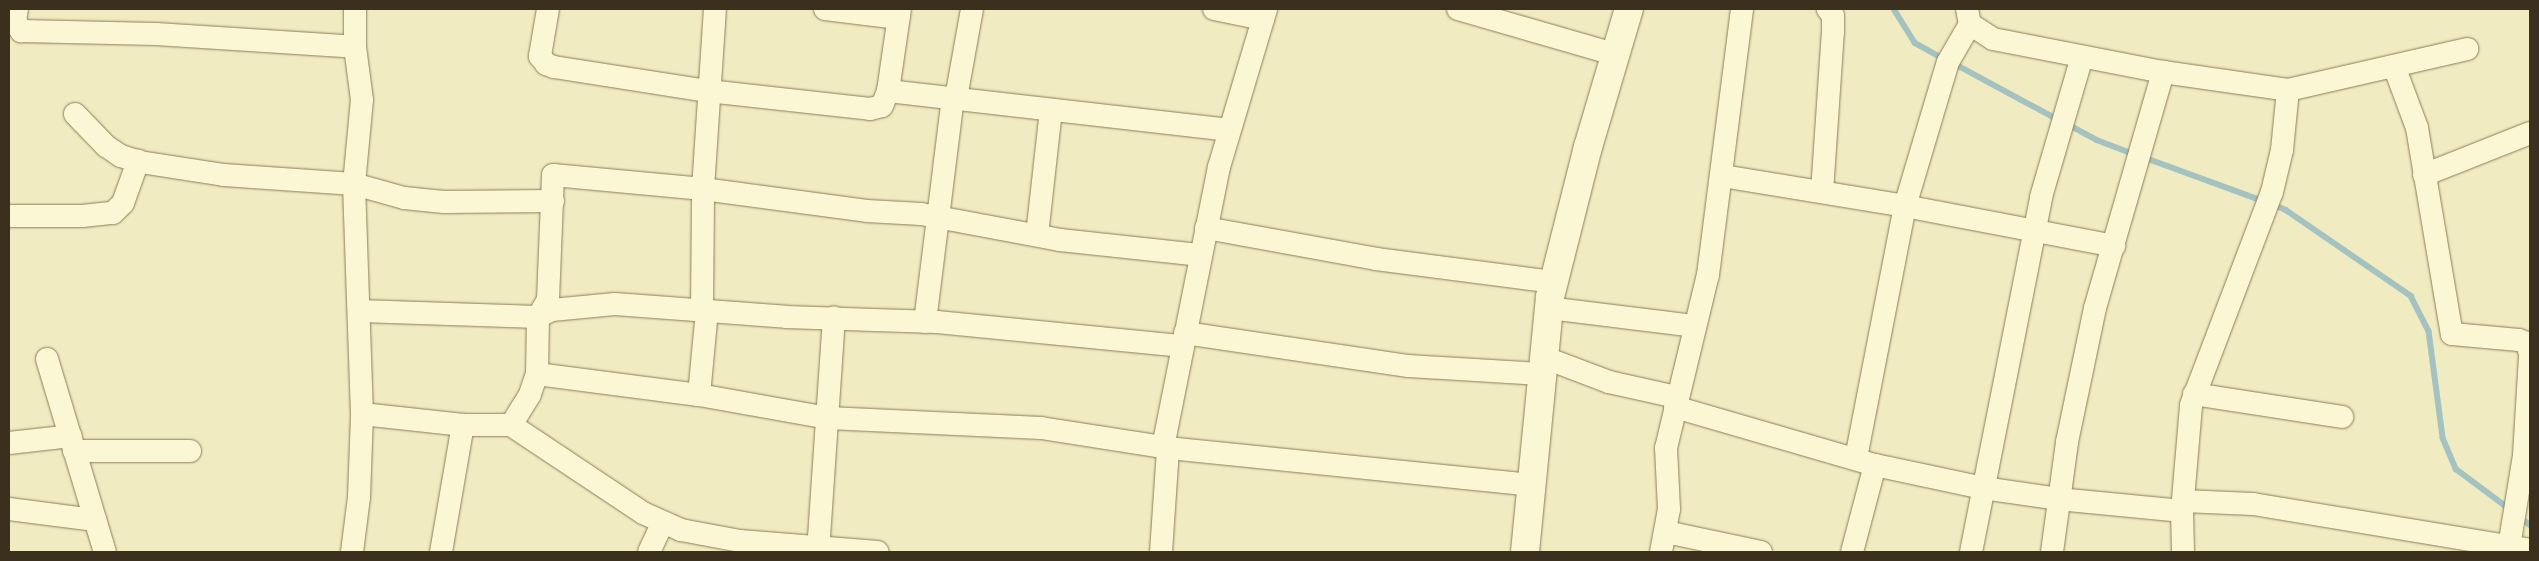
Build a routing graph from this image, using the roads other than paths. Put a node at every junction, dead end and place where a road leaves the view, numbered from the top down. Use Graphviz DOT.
graph roads {
  1 [pos="17,9"];
  2 [pos="355,9"];
  3 [pos="548,9"];
  4 [pos="715,9"];
  5 [pos="825,9"];
  6 [pos="972,9"];
  7 [pos="1214,9"];
  8 [pos="1458,9"];
  9 [pos="1630,9"];
  10 [pos="1742,9"];
  11 [pos="1828,9"];
  12 [pos="899,13"];
  13 [pos="1264,14"];
  14 [pos="1968,16"];
  15 [pos="355,47"];
  16 [pos="2466,49"];
  17 [pos="1617,55"];
  18 [pos="2082,57"];
  19 [pos="2394,66"];
  20 [pos="2163,72"];
  21 [pos="2288,90"];
  22 [pos="708,91"];
  23 [pos="888,91"];
  24 [pos="954,98"];
  25 [pos="1051,111"];
  26 [pos="75,114"];
  27 [pos="1228,130"];
  28 [pos="2530,133"];
  29 [pos="138,161"];
  30 [pos="2424,175"];
  31 [pos="1722,176"];
  32 [pos="354,184"];
  33 [pos="703,189"];
  34 [pos="1822,192"];
  35 [pos="553,201"];
  36 [pos="1905,206"];
  37 [pos="9,216"];
  38 [pos="938,216"];
  39 [pos="1206,228"];
  40 [pos="2035,230"];
  41 [pos="1037,236"];
  42 [pos="2114,246"];
  43 [pos="1201,254"];
  44 [pos="1553,282"];
  45 [pos="1548,308"];
  46 [pos="705,310"];
  47 [pos="360,311"];
  48 [pos="538,317"];
  49 [pos="834,318"];
  50 [pos="925,322"];
  51 [pos="1695,326"];
  52 [pos="1184,340"];
  53 [pos="2530,356"];
  54 [pos="47,359"];
  55 [pos="1542,366"];
  56 [pos="537,374"];
  57 [pos="2194,394"];
  58 [pos="699,395"];
  59 [pos="1676,402"];
  60 [pos="362,414"];
  61 [pos="2342,417"];
  62 [pos="828,418"];
  63 [pos="463,424"];
  64 [pos="511,425"];
  65 [pos="9,443"];
  66 [pos="73,443"];
  67 [pos="1166,448"];
  68 [pos="190,451"];
  69 [pos="1865,461"];
  70 [pos="1530,485"];
  71 [pos="1984,488"];
  72 [pos="2058,499"];
  73 [pos="2182,506"];
  74 [pos="9,509"];
  75 [pos="95,520"];
  76 [pos="662,524"];
  77 [pos="1663,542"];
  78 [pos="739,546"];
  79 [pos="2520,548"];
  80 [pos="818,550"];
  81 [pos="105,552"];
  82 [pos="352,552"];
  83 [pos="442,552"];
  84 [pos="649,552"];
  85 [pos="878,552"];
  86 [pos="1161,552"];
  87 [pos="1525,552"];
  88 [pos="1762,552"];
  89 [pos="1852,552"];
  90 [pos="1971,552"];
  91 [pos="2052,552"];
  92 [pos="2182,552"];
  1 -- 15 [label="street"];
  2 -- 15 [label="street"];
  3 -- 22 [label="street"];
  4 -- 22 [label="street"];
  5 -- 12 [label="street"];
  6 -- 24 [label="street"];
  7 -- 13 [label="street"];
  8 -- 17 [label="street"];
  9 -- 17 [label="street"];
  10 -- 31 [label="street"];
  11 -- 34 [label="street"];
  12 -- 23 [label="street"];
  13 -- 27 [label="street"];
  14 -- 18 [label="street"];
  14 -- 36 [label="street"];
  15 -- 32 [label="street"];
  16 -- 19 [label="street"];
  17 -- 44 [label="street"];
  18 -- 20 [label="street"];
  18 -- 40 [label="street"];
  19 -- 21 [label="street"];
  19 -- 30 [label="street"];
  20 -- 21 [label="street"];
  20 -- 42 [label="street"];
  21 -- 57 [label="street"];
  22 -- 23 [label="street"];
  22 -- 33 [label="street"];
  23 -- 24 [label="street"];
  24 -- 25 [label="street"];
  24 -- 38 [label="street"];
  25 -- 27 [label="street"];
  25 -- 41 [label="street"];
  26 -- 29 [label="street"];
  27 -- 39 [label="street"];
  28 -- 30 [label="street"];
  29 -- 32 [label="street"];
  29 -- 37 [label="street"];
  30 -- 53 [label="street"];
  31 -- 34 [label="street"];
  31 -- 51 [label="street"];
  32 -- 35 [label="street"];
  32 -- 47 [label="street"];
  33 -- 35 [label="street"];
  33 -- 38 [label="street"];
  33 -- 46 [label="street"];
  34 -- 36 [label="street"];
  35 -- 48 [label="street"];
  36 -- 40 [label="street"];
  36 -- 69 [label="street"];
  38 -- 41 [label="street"];
  38 -- 50 [label="street"];
  39 -- 43 [label="street"];
  39 -- 44 [label="street"];
  40 -- 42 [label="street"];
  40 -- 71 [label="street"];
  41 -- 43 [label="street"];
  42 -- 72 [label="street"];
  43 -- 52 [label="street"];
  44 -- 45 [label="street"];
  45 -- 51 [label="street"];
  45 -- 55 [label="street"];
  46 -- 48 [label="street"];
  46 -- 49 [label="street"];
  46 -- 58 [label="street"];
  47 -- 48 [label="street"];
  47 -- 60 [label="street"];
  48 -- 56 [label="street"];
  49 -- 50 [label="street"];
  49 -- 62 [label="street"];
  50 -- 52 [label="street"];
  51 -- 59 [label="street"];
  52 -- 55 [label="street"];
  52 -- 67 [label="street"];
  53 -- 79 [label="street"];
  54 -- 66 [label="street"];
  55 -- 59 [label="street"];
  55 -- 70 [label="street"];
  56 -- 58 [label="street"];
  56 -- 64 [label="street"];
  57 -- 61 [label="street"];
  57 -- 73 [label="street"];
  58 -- 62 [label="street"];
  59 -- 69 [label="street"];
  59 -- 77 [label="street"];
  60 -- 63 [label="street"];
  60 -- 82 [label="street"];
  62 -- 67 [label="street"];
  62 -- 80 [label="street"];
  63 -- 64 [label="street"];
  63 -- 83 [label="street"];
  64 -- 76 [label="street"];
  65 -- 66 [label="street"];
  66 -- 68 [label="street"];
  66 -- 75 [label="street"];
  67 -- 70 [label="street"];
  67 -- 86 [label="street"];
  69 -- 71 [label="street"];
  69 -- 89 [label="street"];
  70 -- 87 [label="street"];
  71 -- 72 [label="street"];
  71 -- 90 [label="street"];
  72 -- 73 [label="street"];
  72 -- 91 [label="street"];
  73 -- 79 [label="street"];
  73 -- 92 [label="street"];
  74 -- 75 [label="street"];
  75 -- 81 [label="street"];
  76 -- 78 [label="street"];
  76 -- 84 [label="street"];
  77 -- 88 [label="street"];
  78 -- 80 [label="street"];
  80 -- 85 [label="street"];
}
